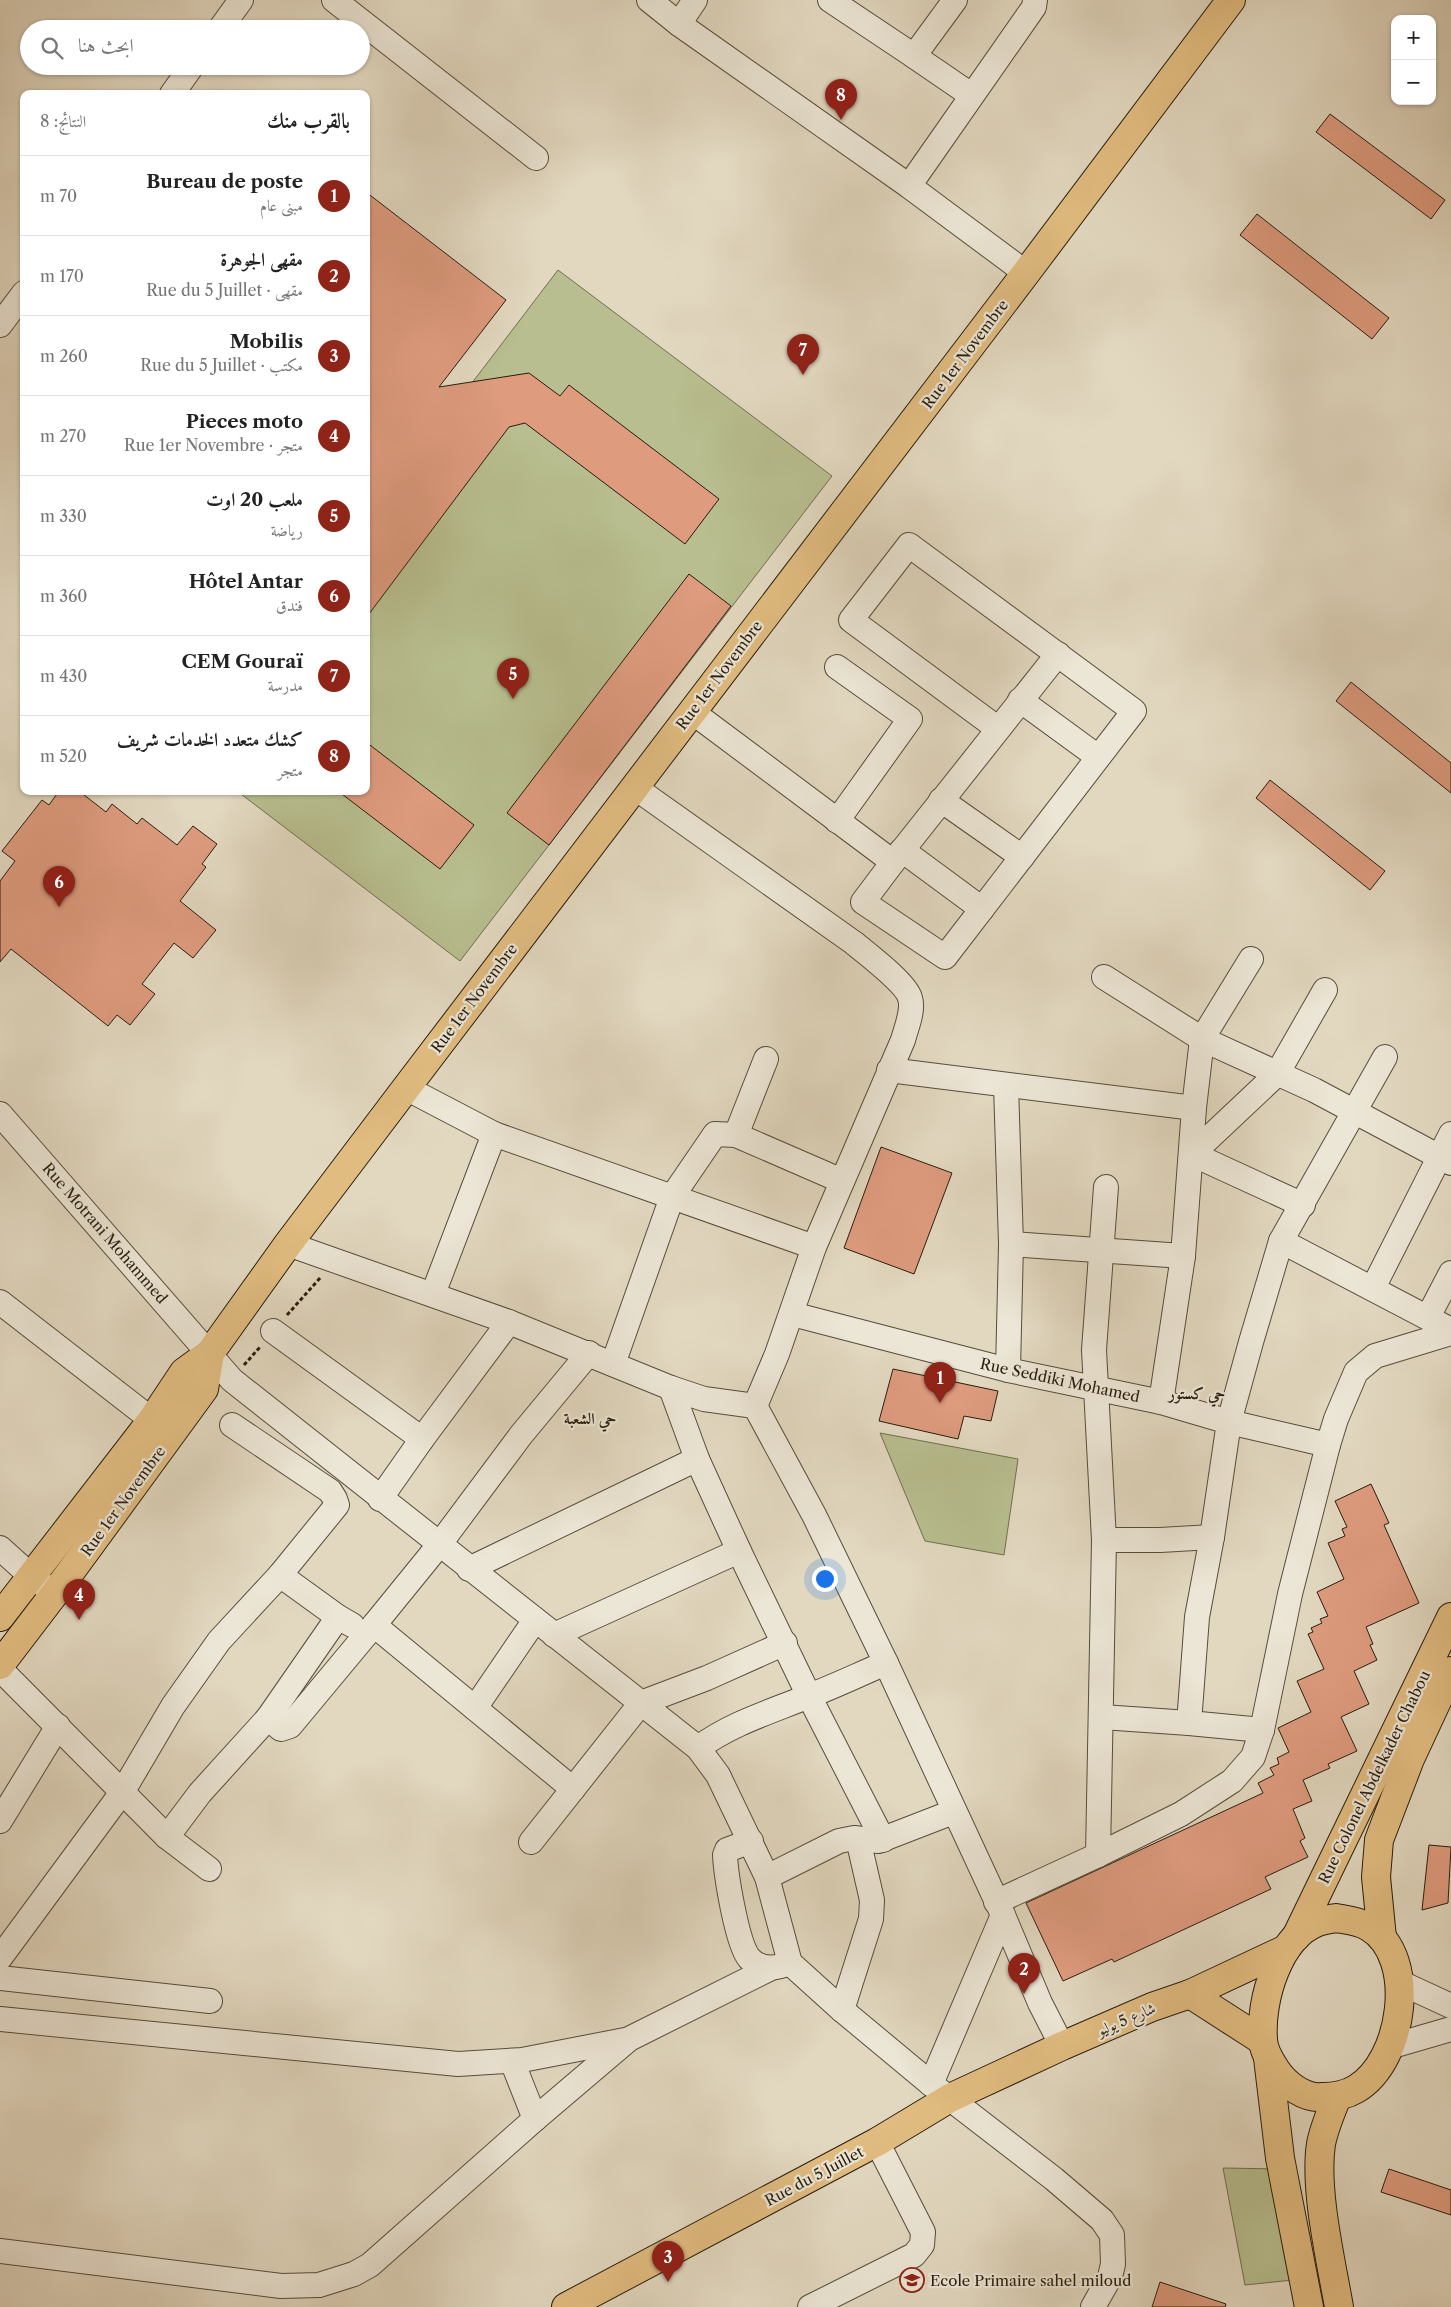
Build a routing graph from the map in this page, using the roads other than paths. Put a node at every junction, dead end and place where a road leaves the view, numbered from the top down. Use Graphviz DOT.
graph roads {
  1 [pos="241,0"];
  2 [pos="334,0"];
  3 [pos="649,0"];
  4 [pos="695,0"];
  5 [pos="830,0"];
  6 [pos="955,0"];
  7 [pos="1035,0"];
  8 [pos="1230,0"];
  9 [pos="227,20"];
  10 [pos="360,20"];
  11 [pos="679,24"];
  12 [pos="370,28"];
  13 [pos="914,56"];
  14 [pos="186,75"];
  15 [pos="175,90"];
  16 [pos="971,95"];
  17 [pos="536,158"];
  18 [pos="909,186"];
  19 [pos="1026,273"];
  20 [pos="20,298"];
  21 [pos="0,325"];
  22 [pos="1058,654"];
  23 [pos="837,666"];
  24 [pos="1020,700"];
  25 [pos="691,711"];
  26 [pos="998,728"];
  27 [pos="1098,757"];
  28 [pos="634,787"];
  29 [pos="941,800"];
  30 [pos="837,820"];
  31 [pos="898,856"];
  32 [pos="1022,857"];
  33 [pos="982,908"];
  34 [pos="1251,959"];
  35 [pos="1104,977"];
  36 [pos="1325,990"];
  37 [pos="1202,1040"];
  38 [pos="1384,1056"];
  39 [pos="766,1060"];
  40 [pos="889,1070"];
  41 [pos="1277,1074"];
  42 [pos="1006,1085"];
  43 [pos="406,1088"];
  44 [pos="1194,1108"];
  45 [pos="1354,1111"];
  46 [pos="4,1129"];
  47 [pos="494,1134"];
  48 [pos="1451,1134"];
  49 [pos="736,1135"];
  50 [pos="1192,1154"];
  51 [pos="1445,1160"];
  52 [pos="842,1181"];
  53 [pos="1106,1188"];
  54 [pos="672,1196"];
  55 [pos="1303,1205"];
  56 [pos="1281,1241"];
  57 [pos="288,1244"];
  58 [pos="1011,1244"];
  59 [pos="814,1247"];
  60 [pos="1101,1250"];
  61 [pos="1184,1256"];
  62 [pos="1451,1273"];
  63 [pos="1373,1288"];
  64 [pos="433,1294"];
  65 [pos="0,1302"];
  66 [pos="792,1314"];
  67 [pos="1428,1317"];
  68 [pos="509,1322"];
  69 [pos="273,1331"];
  70 [pos="1451,1332"];
  71 [pos="210,1353"];
  72 [pos="589,1353"];
  73 [pos="613,1364"];
  74 [pos="1008,1370"];
  75 [pos="671,1388"];
  76 [pos="1095,1389"];
  77 [pos="1161,1402"];
  78 [pos="755,1406"];
  79 [pos="152,1420"];
  80 [pos="1229,1422"];
  81 [pos="232,1425"];
  82 [pos="422,1439"];
  83 [pos="1328,1445"];
  84 [pos="697,1458"];
  85 [pos="380,1499"];
  86 [pos="1212,1537"];
  87 [pos="1104,1540"];
  88 [pos="439,1545"];
  89 [pos="0,1548"];
  90 [pos="739,1551"];
  91 [pos="469,1569"];
  92 [pos="280,1575"];
  93 [pos="32,1577"];
  94 [pos="55,1593"];
  95 [pos="0,1617"];
  96 [pos="338,1617"];
  97 [pos="1451,1617"];
  98 [pos="535,1620"];
  99 [pos="371,1629"];
  100 [pos="554,1635"];
  101 [pos="785,1643"];
  102 [pos="886,1663"];
  103 [pos="0,1665"];
  104 [pos="0,1669"];
  105 [pos="1451,1671"];
  106 [pos="809,1696"];
  107 [pos="641,1703"];
  108 [pos="475,1708"];
  109 [pos="1102,1717"];
  110 [pos="268,1718"];
  111 [pos="1189,1723"];
  112 [pos="58,1726"];
  113 [pos="1262,1730"];
  114 [pos="698,1748"];
  115 [pos="573,1789"];
  116 [pos="123,1791"];
  117 [pos="954,1812"];
  118 [pos="0,1821"];
  119 [pos="166,1837"];
  120 [pos="858,1839"];
  121 [pos="883,1840"];
  122 [pos="751,1841"];
  123 [pos="531,1842"];
  124 [pos="1098,1855"];
  125 [pos="209,1869"];
  126 [pos="767,1877"];
  127 [pos="999,1908"];
  128 [pos="1382,1938"];
  129 [pos="1291,1943"];
  130 [pos="0,1958"];
  131 [pos="781,1966"];
  132 [pos="0,1978"];
  133 [pos="1399,1982"];
  134 [pos="1190,1994"];
  135 [pos="210,2001"];
  136 [pos="1451,2006"];
  137 [pos="842,2010"];
  138 [pos="0,2019"];
  139 [pos="1451,2029"];
  140 [pos="630,2039"];
  141 [pos="1062,2046"];
  142 [pos="1389,2048"];
  143 [pos="1265,2049"];
  144 [pos="512,2061"];
  145 [pos="940,2091"];
  146 [pos="1337,2096"];
  147 [pos="535,2119"];
  148 [pos="876,2142"];
  149 [pos="0,2252"];
  150 [pos="566,2307"];
  151 [pos="810,2307"];
  152 [pos="1093,2307"];
  153 [pos="1309,2307"];
  154 [pos="1339,2307"];
  1 -- 9 [label="street"];
  2 -- 10 [label="street"];
  3 -- 11 [label="street"];
  4 -- 11 [label="street"];
  5 -- 13 [label="street"];
  6 -- 13 [label="street"];
  7 -- 16 [label="street"];
  8 -- 19 [label="main road, Rue 1er Novembre"];
  11 -- 18 [label="street"];
  12 -- 17 [label="street"];
  13 -- 16 [label="street"];
  14 -- 15 [label="street"];
  16 -- 18 [label="street"];
  18 -- 19 [label="street"];
  19 -- 25 [label="main road, Rue 1er Novembre"];
  20 -- 21 [label="street"];
  22 -- 24 [label="street"];
  22 -- 26 [label="street"];
  22 -- 27 [label="street"];
  23 -- 30 [label="street"];
  24 -- 26 [label="street"];
  24 -- 27 [label="street"];
  25 -- 28 [label="main road, Rue 1er Novembre"];
  25 -- 30 [label="street"];
  26 -- 29 [label="street"];
  27 -- 32 [label="street"];
  28 -- 40 [label="street"];
  28 -- 43 [label="main road, Rue 1er Novembre"];
  29 -- 31 [label="street"];
  29 -- 32 [label="street"];
  30 -- 31 [label="street"];
  31 -- 33 [label="street"];
  31 -- 33 [label="street"];
  32 -- 33 [label="street"];
  34 -- 37 [label="street"];
  35 -- 37 [label="street"];
  36 -- 41 [label="street"];
  37 -- 41 [label="street"];
  37 -- 44 [label="street"];
  38 -- 45 [label="street"];
  39 -- 49 [label="street"];
  40 -- 42 [label="street"];
  40 -- 52 [label="street"];
  41 -- 45 [label="street"];
  41 -- 50 [label="street"];
  42 -- 44 [label="street"];
  42 -- 58 [label="street"];
  43 -- 47 [label="street"];
  43 -- 57 [label="main road, Rue 1er Novembre"];
  44 -- 50 [label="street"];
  45 -- 51 [label="street"];
  45 -- 55 [label="street"];
  46 -- 71 [label="street, Rue Motrani Mohammed"];
  47 -- 54 [label="street"];
  47 -- 64 [label="street"];
  48 -- 51 [label="street"];
  49 -- 52 [label="street"];
  49 -- 54 [label="street"];
  50 -- 55 [label="street"];
  50 -- 61 [label="street"];
  51 -- 63 [label="street"];
  52 -- 59 [label="street"];
  53 -- 60 [label="street"];
  54 -- 59 [label="street"];
  54 -- 73 [label="street"];
  55 -- 56 [label="street"];
  56 -- 63 [label="street"];
  56 -- 80 [label="street"];
  57 -- 64 [label="street"];
  57 -- 71 [label="main road, Rue 1er Novembre"];
  58 -- 60 [label="street"];
  58 -- 74 [label="street"];
  59 -- 66 [label="street"];
  60 -- 61 [label="street"];
  60 -- 76 [label="street"];
  61 -- 77 [label="street"];
  62 -- 67 [label="street"];
  63 -- 67 [label="street"];
  64 -- 68 [label="street"];
  65 -- 79 [label="street"];
  66 -- 74 [label="street, Rue Seddiki Mohamed"];
  66 -- 78 [label="street"];
  67 -- 70 [label="street"];
  68 -- 72 [label="street"];
  68 -- 82 [label="street"];
  69 -- 82 [label="street"];
  70 -- 83 [label="street"];
  71 -- 79 [label="main road, Rue 1er Novembre"];
  71 -- 85 [label="street, Rue Motrani Mohammed"];
  71 -- 94 [label="main road, Rue 1er Novembre"];
  72 -- 73 [label="street"];
  72 -- 88 [label="street"];
  73 -- 75 [label="street"];
  74 -- 76 [label="street, Rue Seddiki Mohamed"];
  75 -- 78 [label="street"];
  75 -- 84 [label="street"];
  76 -- 77 [label="street, Rue Seddiki Mohamed"];
  76 -- 87 [label="street"];
  77 -- 80 [label="street, Rue Seddiki Mohamed"];
  78 -- 102 [label="street"];
  79 -- 93 [label="main road, Rue 1er Novembre"];
  80 -- 83 [label="street, Rue Seddiki Mohamed"];
  80 -- 86 [label="street"];
  81 -- 92 [label="street"];
  82 -- 85 [label="street"];
  83 -- 113 [label="street"];
  84 -- 90 [label="street"];
  84 -- 91 [label="street"];
  85 -- 88 [label="street, Rue Motrani Mohammed"];
  86 -- 87 [label="street"];
  86 -- 111 [label="street"];
  87 -- 109 [label="street"];
  88 -- 91 [label="street, Rue Motrani Mohammed"];
  88 -- 99 [label="street"];
  89 -- 93 [label="street"];
  90 -- 100 [label="street"];
  90 -- 101 [label="street"];
  91 -- 98 [label="street, Rue Motrani Mohammed"];
  92 -- 96 [label="street"];
  92 -- 116 [label="street"];
  93 -- 94 [label="street"];
  93 -- 95 [label="main road, Rue 1er Novembre"];
  94 -- 103 [label="main road, Rue 1er Novembre"];
  96 -- 99 [label="street"];
  96 -- 110 [label="street"];
  97 -- 129 [label="main road, Rue Colonel Abdelkader Chabou"];
  98 -- 100 [label="street, Rue Motrani Mohammed"];
  98 -- 108 [label="street"];
  99 -- 108 [label="street"];
  99 -- 110 [label="street"];
  100 -- 107 [label="street, Rue Motrani Mohammed"];
  101 -- 106 [label="street"];
  101 -- 107 [label="street"];
  102 -- 106 [label="street"];
  102 -- 117 [label="street"];
  104 -- 112 [label="street"];
  105 -- 128 [label="main road, Rue Colonel Abdelkader Chabou"];
  106 -- 114 [label="street"];
  106 -- 121 [label="street"];
  107 -- 114 [label="street, Rue Motrani Mohammed"];
  107 -- 115 [label="street"];
  108 -- 115 [label="street"];
  109 -- 111 [label="street"];
  109 -- 124 [label="street"];
  110 -- 119 [label="street"];
  111 -- 113 [label="street"];
  112 -- 116 [label="street"];
  112 -- 118 [label="street"];
  113 -- 124 [label="street"];
  114 -- 122 [label="street, Rue Motrani Mohammed"];
  115 -- 123 [label="street"];
  116 -- 119 [label="street"];
  116 -- 130 [label="street"];
  117 -- 121 [label="street"];
  117 -- 127 [label="street"];
  119 -- 125 [label="street"];
  120 -- 121 [label="street"];
  120 -- 126 [label="street"];
  120 -- 137 [label="street"];
  122 -- 126 [label="street, Rue Motrani Mohammed"];
  122 -- 131 [label="street"];
  124 -- 127 [label="street"];
  126 -- 131 [label="street, Rue Motrani Mohammed"];
  127 -- 141 [label="street"];
  127 -- 145 [label="street"];
  128 -- 129 [label="main road"];
  128 -- 133 [label="main road"];
  129 -- 134 [label="main road, شارع 5 يوليو"];
  129 -- 143 [label="main road"];
  131 -- 137 [label="street"];
  131 -- 140 [label="street"];
  132 -- 135 [label="street"];
  133 -- 136 [label="street"];
  133 -- 142 [label="main road"];
  134 -- 141 [label="main road, شارع 5 يوليو"];
  134 -- 143 [label="main road"];
  137 -- 145 [label="street"];
  138 -- 144 [label="street"];
  139 -- 142 [label="street"];
  140 -- 144 [label="street"];
  140 -- 147 [label="street"];
  141 -- 145 [label="main road, Rue du 5 Juillet"];
  142 -- 146 [label="main road"];
  143 -- 146 [label="main road"];
  143 -- 153 [label="main road"];
  144 -- 147 [label="street"];
  145 -- 148 [label="main road, Rue du 5 Juillet"];
  145 -- 152 [label="street"];
  146 -- 154 [label="main road"];
  147 -- 149 [label="street"];
  148 -- 150 [label="main road, Rue du 5 Juillet"];
  148 -- 151 [label="street"];
}
